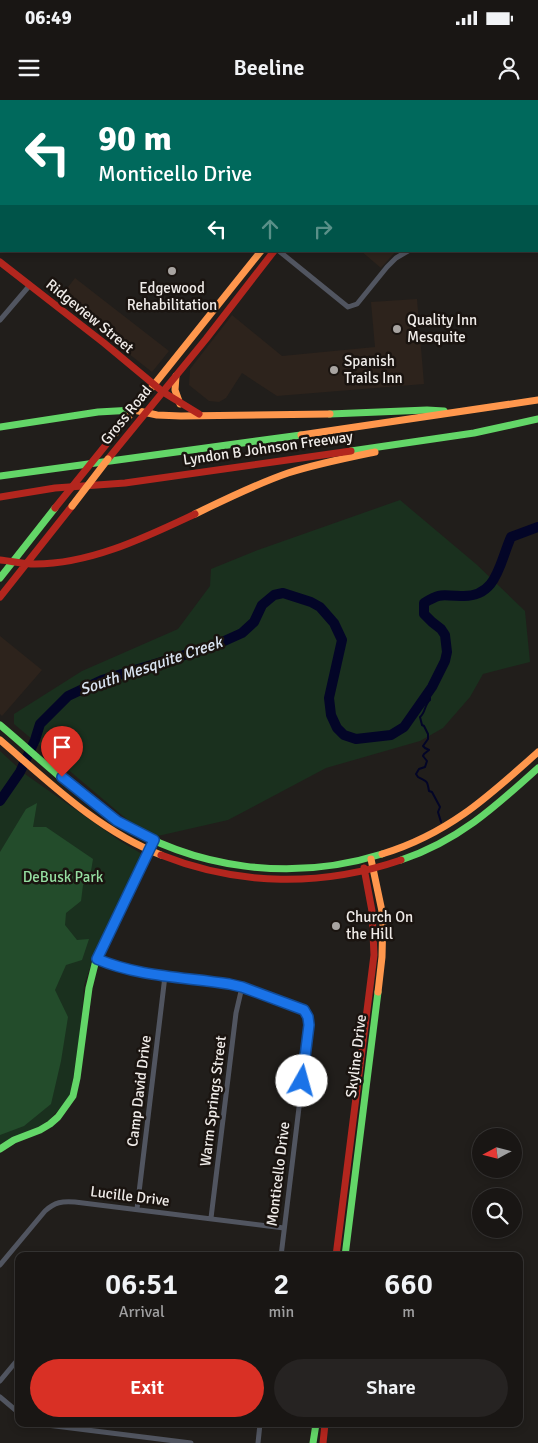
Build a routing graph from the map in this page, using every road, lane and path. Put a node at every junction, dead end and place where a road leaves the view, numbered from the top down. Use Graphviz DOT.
graph roads {
  1 [pos="260,252"];
  2 [pos="273,252"];
  3 [pos="280,252"];
  4 [pos="406,252"];
  5 [pos="0,262"];
  6 [pos="30,285"];
  7 [pos="218,304"];
  8 [pos="226,312"];
  9 [pos="0,320"];
  10 [pos="176,376"];
  11 [pos="153,384"];
  12 [pos="163,392"];
  13 [pos="538,400"];
  14 [pos="180,404"];
  15 [pos="134,410"];
  16 [pos="464,412"];
  17 [pos="145,414"];
  18 [pos="204,416"];
  19 [pos="538,420"];
  20 [pos="0,427"];
  21 [pos="474,433"];
  22 [pos="0,476"];
  23 [pos="0,497"];
  24 [pos="0,560"];
  25 [pos="12,562"];
  26 [pos="27,564"];
  27 [pos="0,578"];
  28 [pos="0,597"];
  29 [pos="0,725"];
  30 [pos="1,741"];
  31 [pos="538,752"];
  32 [pos="538,768"];
  33 [pos="479,805"];
  34 [pos="487,814"];
  35 [pos="154,840"];
  36 [pos="149,850"];
  37 [pos="371,859"];
  38 [pos="362,861"];
  39 [pos="373,869"];
  40 [pos="365,871"];
  41 [pos="97,959"];
  42 [pos="165,976"];
  43 [pos="242,987"];
  44 [pos="353,1119"];
  45 [pos="362,1120"];
  46 [pos="0,1149"];
  47 [pos="137,1209"];
  48 [pos="211,1218"];
  49 [pos="284,1228"];
  50 [pos="281,1252"];
  51 [pos="336,1252"];
  52 [pos="346,1252"];
  53 [pos="0,1264"];
  54 [pos="15,1363"];
  55 [pos="0,1381"];
  56 [pos="0,1397"];
  57 [pos="15,1410"];
  58 [pos="63,1427"];
  59 [pos="260,1427"];
  60 [pos="316,1427"];
  61 [pos="325,1427"];
  62 [pos="191,1443"];
  63 [pos="258,1443"];
  64 [pos="313,1443"];
  65 [pos="323,1443"];
  1 -- 7 [label="main road, Gross Road"];
  2 -- 8 [label="main road, Gross Road"];
  3 -- 4 [label="street"];
  5 -- 6 [label="main road, Ridgeview Street"];
  6 -- 9 [label="street"];
  6 -- 11 [label="main road, Ridgeview Street"];
  7 -- 8 [label="main road"];
  7 -- 11 [label="main road, Gross Road"];
  8 -- 10 [label="main road, Gross Road"];
  10 -- 12 [label="main road, Gross Road"];
  10 -- 14 [label="main road"];
  11 -- 12 [label="main road, Ridgeview Street"];
  11 -- 15 [label="main road, Gross Road"];
  12 -- 14 [label="main road, Ridgeview Street"];
  12 -- 17 [label="main road, Gross Road"];
  13 -- 16 [label="main road, Lyndon B Johnson Freeway"];
  14 -- 18 [label="main road, Ridgeview Street"];
  15 -- 17 [label="main road"];
  15 -- 20 [label="main road"];
  15 -- 25 [label="main road, Gross Road, bridge"];
  16 -- 18 [label="main road"];
  16 -- 22 [label="main road, Lyndon B Johnson Freeway"];
  17 -- 18 [label="main road"];
  17 -- 26 [label="main road, Gross Road, bridge"];
  19 -- 21 [label="main road, Lyndon B Johnson Freeway"];
  21 -- 23 [label="main road, Lyndon B Johnson Freeway"];
  21 -- 26 [label="main road"];
  24 -- 25 [label="main road"];
  25 -- 26 [label="main road"];
  25 -- 27 [label="main road, Gross Road"];
  26 -- 28 [label="main road, Gross Road"];
  29 -- 35 [label="main road"];
  30 -- 36 [label="main road"];
  31 -- 33 [label="main road"];
  32 -- 34 [label="main road"];
  33 -- 34 [label="main road"];
  33 -- 37 [label="main road"];
  34 -- 39 [label="main road"];
  35 -- 36 [label="main road"];
  35 -- 38 [label="main road"];
  36 -- 40 [label="main road"];
  36 -- 41 [label="main road"];
  37 -- 38 [label="main road"];
  37 -- 39 [label="main road, Skyline Drive"];
  38 -- 40 [label="main road, Skyline Drive"];
  39 -- 40 [label="main road"];
  39 -- 45 [label="main road, Skyline Drive"];
  40 -- 44 [label="main road, Skyline Drive"];
  41 -- 42 [label="street, Monticello Drive"];
  41 -- 46 [label="main road"];
  42 -- 43 [label="street, Monticello Drive"];
  42 -- 47 [label="street, Camp David Drive"];
  43 -- 48 [label="street, Warm Springs Street"];
  43 -- 49 [label="street, Monticello Drive"];
  44 -- 45 [label="main road"];
  44 -- 51 [label="main road, Skyline Drive"];
  45 -- 52 [label="main road, Skyline Drive"];
  47 -- 48 [label="street, Lucille Drive"];
  47 -- 53 [label="street, Lucille Drive"];
  48 -- 49 [label="street, Lucille Drive"];
  49 -- 50 [label="street, Monticello Drive"];
  54 -- 55 [label="street"];
  56 -- 57 [label="street"];
  58 -- 62 [label="street"];
  59 -- 63 [label="street"];
  60 -- 64 [label="main road"];
  61 -- 65 [label="main road"];
}
